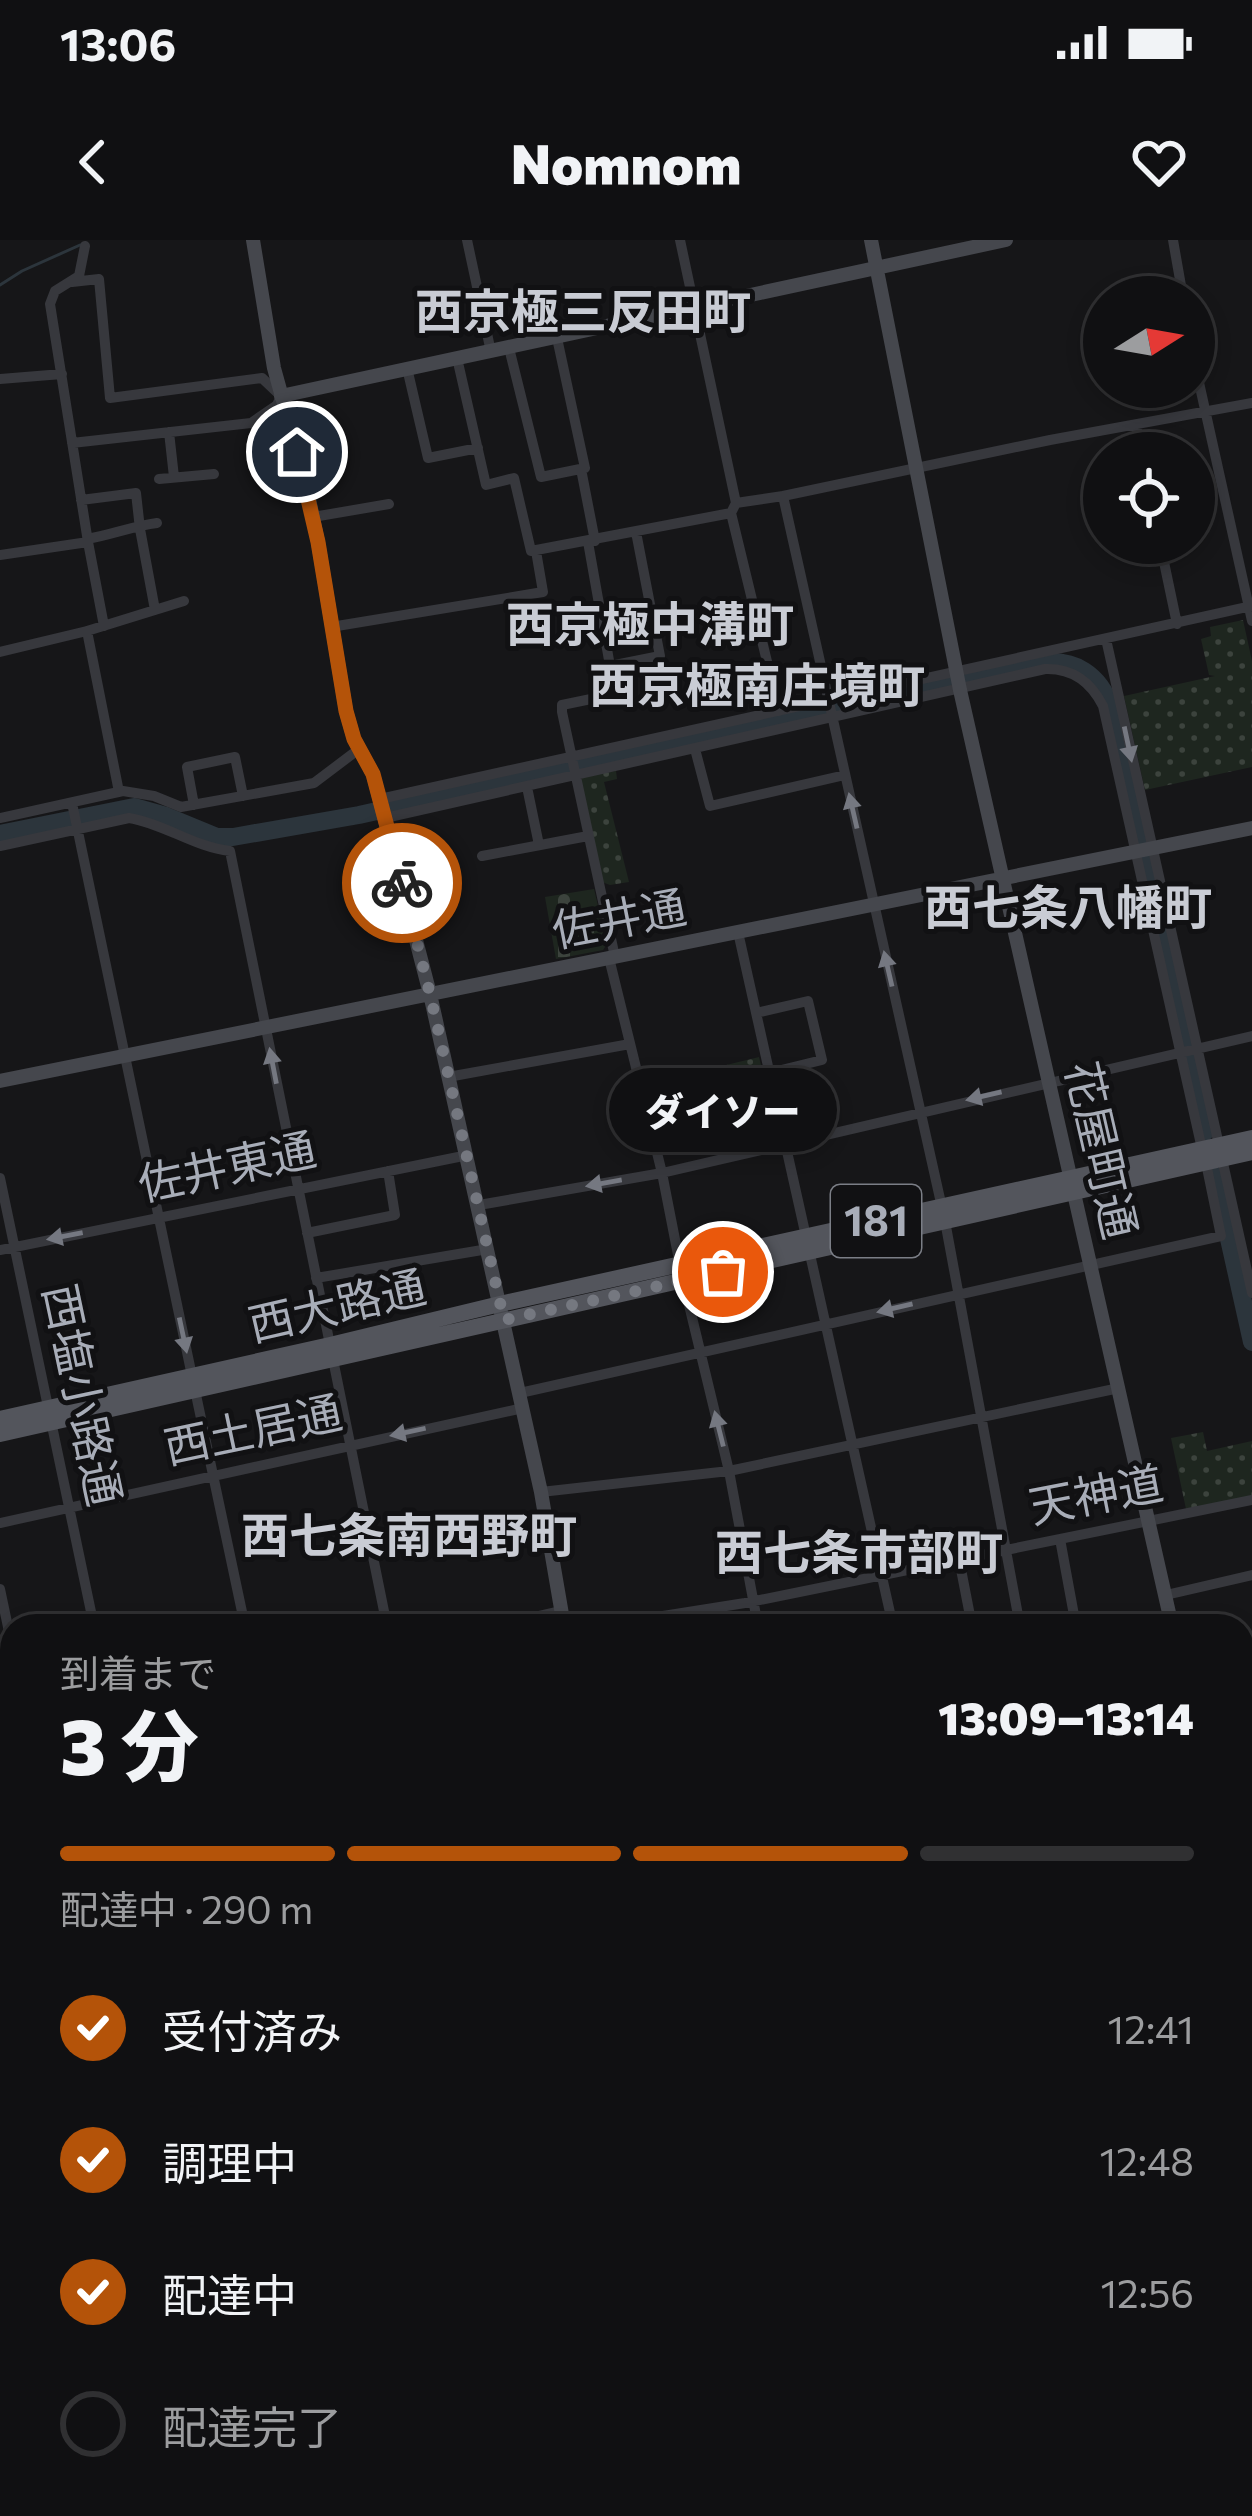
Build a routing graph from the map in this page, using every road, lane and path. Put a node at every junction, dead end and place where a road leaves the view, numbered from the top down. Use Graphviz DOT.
graph roads {
  1 [pos="253,240"];
  2 [pos="467,240"];
  3 [pos="680,240"];
  4 [pos="871,240"];
  5 [pos="1006,240"];
  6 [pos="1172,240"];
  7 [pos="85,247"];
  8 [pos="877,267"];
  9 [pos="1179,276"];
  10 [pos="72,282"];
  11 [pos="693,308"];
  12 [pos="557,338"];
  13 [pos="509,348"];
  14 [pos="491,352"];
  15 [pos="457,358"];
  16 [pos="407,368"];
  17 [pos="62,374"];
  18 [pos="0,379"];
  19 [pos="281,396"];
  20 [pos="1252,403"];
  21 [pos="1204,408"];
  22 [pos="1205,412"];
  23 [pos="1136,425"];
  24 [pos="169,432"];
  25 [pos="1138,432"];
  26 [pos="72,443"];
  27 [pos="478,448"];
  28 [pos="916,468"];
  29 [pos="581,469"];
  30 [pos="214,474"];
  31 [pos="174,477"];
  32 [pos="159,479"];
  33 [pos="784,496"];
  34 [pos="81,500"];
  35 [pos="389,504"];
  36 [pos="733,508"];
  37 [pos="313,517"];
  38 [pos="157,523"];
  39 [pos="141,525"];
  40 [pos="636,532"];
  41 [pos="88,540"];
  42 [pos="591,541"];
  43 [pos="536,550"];
  44 [pos="0,555"];
  45 [pos="1164,564"];
  46 [pos="184,601"];
  47 [pos="155,610"];
  48 [pos="1251,611"];
  49 [pos="1177,624"];
  50 [pos="104,626"];
  51 [pos="332,627"];
  52 [pos="87,631"];
  53 [pos="1106,639"];
  54 [pos="0,652"];
  55 [pos="610,666"];
  56 [pos="958,681"];
  57 [pos="830,700"];
  58 [pos="778,711"];
  59 [pos="833,718"];
  60 [pos="359,749"];
  61 [pos="695,749"];
  62 [pos="571,757"];
  63 [pos="845,775"];
  64 [pos="575,776"];
  65 [pos="526,787"];
  66 [pos="119,792"];
  67 [pos="243,796"];
  68 [pos="72,803"];
  69 [pos="194,805"];
  70 [pos="382,807"];
  71 [pos="0,818"];
  72 [pos="1252,828"];
  73 [pos="77,829"];
  74 [pos="588,836"];
  75 [pos="539,845"];
  76 [pos="0,846"];
  77 [pos="1143,850"];
  78 [pos="482,856"];
  79 [pos="1003,878"];
  80 [pos="874,904"];
  81 [pos="738,932"];
  82 [pos="612,957"];
  83 [pos="430,994"];
  84 [pos="756,1013"];
  85 [pos="266,1027"];
  86 [pos="1252,1036"];
  87 [pos="630,1043"];
  88 [pos="1196,1049"];
  89 [pos="1180,1053"];
  90 [pos="124,1056"];
  91 [pos="769,1072"];
  92 [pos="448,1077"];
  93 [pos="0,1081"];
  94 [pos="1048,1082"];
  95 [pos="920,1111"];
  96 [pos="1252,1138"];
  97 [pos="784,1143"];
  98 [pos="1252,1152"];
  99 [pos="1212,1154"];
  100 [pos="468,1155"];
  101 [pos="388,1171"];
  102 [pos="662,1173"];
  103 [pos="0,1178"];
  104 [pos="1072,1183"];
  105 [pos="298,1189"];
  106 [pos="479,1205"];
  107 [pos="943,1214"];
  108 [pos="158,1218"];
  109 [pos="307,1233"];
  110 [pos="808,1245"];
  111 [pos="14,1247"];
  112 [pos="488,1249"];
  113 [pos="0,1250"];
  114 [pos="1091,1264"];
  115 [pos="682,1273"];
  116 [pos="316,1278"];
  117 [pos="959,1293"];
  118 [pos="1252,1293"];
  119 [pos="502,1312"];
  120 [pos="825,1324"];
  121 [pos="331,1352"];
  122 [pos="700,1352"];
  123 [pos="194,1383"];
  124 [pos="1119,1388"];
  125 [pos="521,1401"];
  126 [pos="49,1415"];
  127 [pos="981,1416"];
  128 [pos="0,1419"];
  129 [pos="0,1434"];
  130 [pos="851,1444"];
  131 [pos="350,1445"];
  132 [pos="729,1471"];
  133 [pos="213,1474"];
  134 [pos="541,1492"];
  135 [pos="1252,1500"];
  136 [pos="70,1508"];
  137 [pos="1149,1522"];
  138 [pos="0,1523"];
  139 [pos="1060,1538"];
  140 [pos="1006,1550"];
  141 [pos="959,1559"];
  142 [pos="881,1574"];
  143 [pos="1252,1575"];
  144 [pos="1166,1595"];
  145 [pos="754,1600"];
  146 [pos="92,1614"];
  147 [pos="242,1614"];
  148 [pos="385,1614"];
  149 [pos="561,1614"];
  150 [pos="694,1614"];
  151 [pos="756,1614"];
  152 [pos="890,1614"];
  153 [pos="970,1614"];
  154 [pos="1018,1614"];
  155 [pos="1074,1614"];
  156 [pos="1170,1614"];
  1 -- 19 [label="street"];
  2 -- 14 [label="street"];
  3 -- 11 [label="street"];
  4 -- 8 [label="street, 花屋町通"];
  5 -- 8 [label="street"];
  6 -- 9 [label="street"];
  7 -- 10 [label="street"];
  8 -- 11 [label="street"];
  8 -- 28 [label="street, 花屋町通"];
  10 -- 17 [label="street"];
  10 -- 19 [label="street"];
  11 -- 12 [label="street"];
  11 -- 36 [label="street"];
  12 -- 13 [label="street"];
  12 -- 29 [label="street"];
  13 -- 14 [label="street"];
  13 -- 29 [label="street"];
  14 -- 15 [label="street"];
  15 -- 16 [label="street"];
  15 -- 27 [label="street"];
  16 -- 19 [label="street"];
  16 -- 27 [label="street"];
  17 -- 18 [label="street"];
  17 -- 26 [label="street"];
  19 -- 24 [label="street"];
  19 -- 37 [label="street"];
  20 -- 22 [label="street"];
  21 -- 22 [label="street"];
  22 -- 23 [label="street"];
  22 -- 48 [label="street"];
  23 -- 25 [label="street"];
  23 -- 28 [label="street"];
  24 -- 26 [label="street"];
  24 -- 31 [label="street"];
  26 -- 34 [label="street"];
  27 -- 43 [label="street"];
  28 -- 33 [label="street"];
  28 -- 56 [label="street, 花屋町通"];
  29 -- 42 [label="street"];
  30 -- 31 [label="street"];
  31 -- 32 [label="street"];
  33 -- 36 [label="street"];
  33 -- 57 [label="street"];
  34 -- 39 [label="street"];
  34 -- 41 [label="street"];
  35 -- 37 [label="street"];
  36 -- 40 [label="street"];
  36 -- 58 [label="street"];
  37 -- 51 [label="street"];
  38 -- 39 [label="street"];
  39 -- 41 [label="street"];
  39 -- 47 [label="street"];
  40 -- 42 [label="street"];
  40 -- 55 [label="street"];
  41 -- 44 [label="street"];
  41 -- 50 [label="street"];
  42 -- 43 [label="street"];
  42 -- 55 [label="street"];
  43 -- 51 [label="street"];
  45 -- 49 [label="street"];
  46 -- 47 [label="street"];
  47 -- 50 [label="street"];
  48 -- 49 [label="street"];
  49 -- 53 [label="street"];
  50 -- 52 [label="street"];
  51 -- 60 [label="street"];
  52 -- 54 [label="street"];
  52 -- 66 [label="street"];
  53 -- 56 [label="street"];
  53 -- 77 [label="street, one-way"];
  55 -- 62 [label="street"];
  56 -- 57 [label="street"];
  56 -- 59 [label="street"];
  56 -- 77 [label="street"];
  56 -- 79 [label="street, 花屋町通"];
  57 -- 58 [label="street"];
  57 -- 59 [label="street"];
  58 -- 62 [label="street"];
  59 -- 61 [label="street"];
  59 -- 63 [label="street"];
  60 -- 67 [label="street"];
  60 -- 70 [label="street"];
  61 -- 63 [label="street"];
  61 -- 64 [label="street"];
  62 -- 64 [label="street"];
  62 -- 70 [label="street"];
  80 -- 63 [label="street, one-way"];
  64 -- 65 [label="street"];
  64 -- 74 [label="street"];
  65 -- 70 [label="street"];
  65 -- 75 [label="street"];
  66 -- 68 [label="street"];
  66 -- 69 [label="street"];
  67 -- 69 [label="street"];
  67 -- 69 [label="street"];
  68 -- 71 [label="street"];
  68 -- 73 [label="street"];
  70 -- 83 [label="street"];
  72 -- 77 [label="street, 佐井通"];
  73 -- 76 [label="street"];
  73 -- 85 [label="street"];
  73 -- 90 [label="street"];
  74 -- 75 [label="street"];
  74 -- 82 [label="street"];
  75 -- 78 [label="street"];
  77 -- 79 [label="street, 佐井通"];
  77 -- 88 [label="street"];
  77 -- 89 [label="street"];
  79 -- 80 [label="street, 佐井通"];
  79 -- 94 [label="street, 花屋町通"];
  80 -- 81 [label="street, 佐井通"];
  95 -- 80 [label="street, one-way"];
  81 -- 82 [label="street, 佐井通"];
  81 -- 84 [label="street"];
  82 -- 83 [label="street, 佐井通"];
  82 -- 87 [label="street"];
  83 -- 85 [label="street, 佐井通"];
  83 -- 92 [label="street"];
  84 -- 91 [label="street"];
  84 -- 91 [label="street"];
  85 -- 90 [label="street, 佐井通"];
  105 -- 85 [label="street, one-way"];
  86 -- 88 [label="street"];
  87 -- 92 [label="street"];
  87 -- 102 [label="street"];
  88 -- 89 [label="street"];
  88 -- 99 [label="street"];
  89 -- 94 [label="street"];
  89 -- 99 [label="street"];
  90 -- 93 [label="street, 佐井通"];
  90 -- 108 [label="street"];
  91 -- 97 [label="street"];
  92 -- 100 [label="street"];
  94 -- 95 [label="street, one-way"];
  94 -- 104 [label="street, 花屋町通"];
  95 -- 97 [label="street"];
  95 -- 107 [label="street"];
  96 -- 99 [label="main road, 西大路通 / 181"];
  97 -- 102 [label="street"];
  97 -- 110 [label="street"];
  98 -- 99 [label="main road, 西大路通 / 181"];
  99 -- 104 [label="main road, 西大路通 / 181"];
  99 -- 114 [label="street, 西土居通"];
  99 -- 118 [label="street"];
  100 -- 101 [label="street, 佐井東通"];
  100 -- 106 [label="street"];
  101 -- 105 [label="street, 佐井東通"];
  101 -- 109 [label="street"];
  102 -- 106 [label="street, one-way"];
  102 -- 115 [label="street"];
  103 -- 111 [label="street, 西塩小路通"];
  104 -- 107 [label="main road, 西大路通 / 181"];
  104 -- 114 [label="street, 花屋町通"];
  105 -- 108 [label="street, 佐井東通"];
  105 -- 109 [label="street"];
  106 -- 112 [label="street"];
  107 -- 110 [label="main road, 西大路通 / 181"];
  107 -- 117 [label="street"];
  108 -- 111 [label="street, 佐井東通, one-way"];
  108 -- 123 [label="street, one-way"];
  109 -- 116 [label="street"];
  110 -- 115 [label="main road, 西大路通 / 181"];
  110 -- 120 [label="street"];
  111 -- 113 [label="street, 佐井東通"];
  111 -- 126 [label="street, 西塩小路通"];
  112 -- 116 [label="street"];
  112 -- 119 [label="street"];
  114 -- 117 [label="street, 西土居通"];
  114 -- 124 [label="street, 花屋町通"];
  115 -- 119 [label="main road, 西大路通 / 181"];
  115 -- 122 [label="street"];
  116 -- 121 [label="street"];
  117 -- 120 [label="street, 西土居通, one-way"];
  117 -- 127 [label="street"];
  119 -- 121 [label="main road, 西大路通 / 181"];
  119 -- 125 [label="street"];
  120 -- 122 [label="street, 西土居通"];
  120 -- 130 [label="street"];
  121 -- 123 [label="main road, 西大路通 / 181"];
  121 -- 131 [label="street"];
  122 -- 125 [label="street, 西土居通"];
  132 -- 122 [label="street, one-way"];
  123 -- 126 [label="main road, 西大路通 / 181"];
  123 -- 133 [label="street"];
  124 -- 127 [label="street"];
  124 -- 137 [label="street, 花屋町通"];
  125 -- 131 [label="street, 西土居通, one-way"];
  125 -- 134 [label="street"];
  126 -- 128 [label="main road, 西大路通 / 181"];
  126 -- 129 [label="main road, 西大路通 / 181"];
  126 -- 136 [label="street, 西塩小路通"];
  127 -- 130 [label="street"];
  127 -- 140 [label="street"];
  130 -- 132 [label="street"];
  130 -- 142 [label="street"];
  131 -- 133 [label="street, 西土居通"];
  131 -- 148 [label="street"];
  132 -- 134 [label="street"];
  132 -- 145 [label="street"];
  133 -- 136 [label="street, 西土居通"];
  133 -- 147 [label="street"];
  134 -- 149 [label="street"];
  135 -- 137 [label="street, 天神道"];
  136 -- 138 [label="street, 西土居通"];
  136 -- 146 [label="street, 西塩小路通"];
  137 -- 139 [label="street, 天神道"];
  137 -- 144 [label="street, 花屋町通"];
  139 -- 140 [label="street, 天神道"];
  139 -- 155 [label="street"];
  140 -- 141 [label="street, 天神道"];
  140 -- 154 [label="street"];
  141 -- 142 [label="street, 天神道"];
  141 -- 153 [label="street"];
  142 -- 145 [label="street, 天神道"];
  142 -- 152 [label="street"];
  143 -- 144 [label="street"];
  144 -- 156 [label="street, 花屋町通"];
  145 -- 150 [label="street, 天神道"];
  145 -- 151 [label="street"];
}
